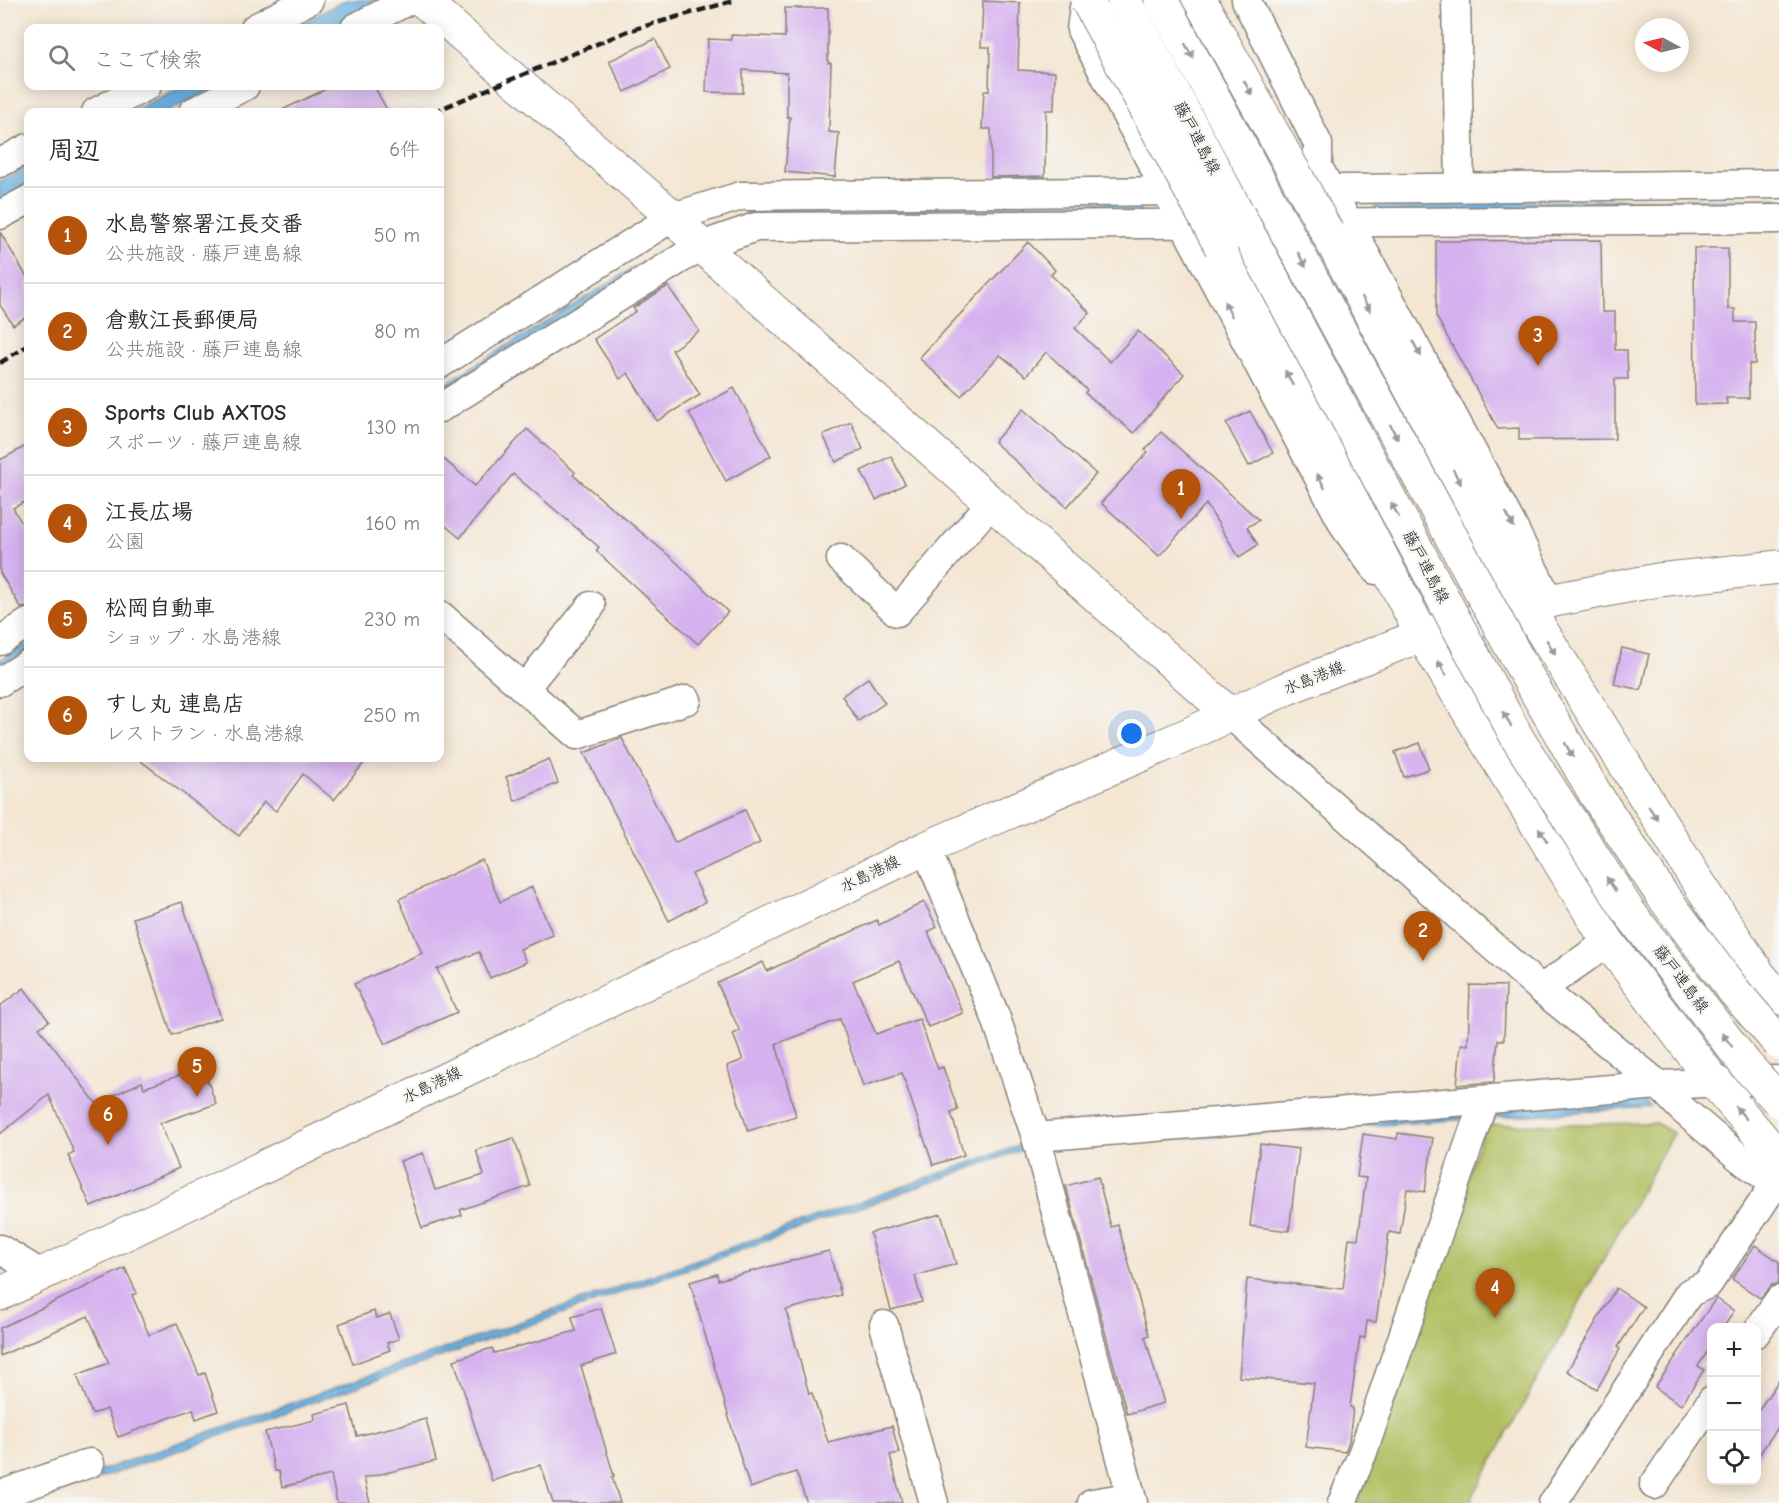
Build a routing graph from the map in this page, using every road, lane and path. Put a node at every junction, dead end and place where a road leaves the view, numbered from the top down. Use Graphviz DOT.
graph roads {
  1 [pos="309,0"];
  2 [pos="409,0"];
  3 [pos="422,0"];
  4 [pos="1088,0"];
  5 [pos="1124,0"];
  6 [pos="1136,0"];
  7 [pos="1161,0"];
  8 [pos="1200,0"];
  9 [pos="1246,0"];
  10 [pos="1456,0"];
  11 [pos="263,24"];
  12 [pos="363,24"];
  13 [pos="139,90"];
  14 [pos="237,90"];
  15 [pos="104,108"];
  16 [pos="201,108"];
  17 [pos="24,150"];
  18 [pos="0,163"];
  19 [pos="1779,184"];
  20 [pos="1329,187"];
  21 [pos="1460,187"];
  22 [pos="1167,190"];
  23 [pos="24,202"];
  24 [pos="0,216"];
  25 [pos="674,216"];
  26 [pos="1779,219"];
  27 [pos="1185,225"];
  28 [pos="1339,229"];
  29 [pos="701,246"];
  30 [pos="444,361"];
  31 [pos="444,406"];
  32 [pos="991,503"];
  33 [pos="841,559"];
  34 [pos="1779,567"];
  35 [pos="1538,604"];
  36 [pos="591,606"];
  37 [pos="444,619"];
  38 [pos="24,626"];
  39 [pos="1422,635"];
  40 [pos="0,641"];
  41 [pos="24,667"];
  42 [pos="0,682"];
  43 [pos="524,689"];
  44 [pos="687,700"];
  45 [pos="1230,715"];
  46 [pos="926,848"];
  47 [pos="1608,942"];
  48 [pos="1541,989"];
  49 [pos="1779,998"];
  50 [pos="1779,1043"];
  51 [pos="1779,1080"];
  52 [pos="1715,1083"];
  53 [pos="1659,1085"];
  54 [pos="1779,1101"];
  55 [pos="1482,1106"];
  56 [pos="1038,1141"];
  57 [pos="1778,1176"];
  58 [pos="0,1249"];
  59 [pos="41,1274"];
  60 [pos="0,1294"];
  61 [pos="1779,1300"];
  62 [pos="884,1325"];
  63 [pos="1761,1326"];
  64 [pos="1707,1407"];
  65 [pos="90,1463"];
  66 [pos="1654,1485"];
  67 [pos="0,1495"];
  68 [pos="1131,1501"];
  69 [pos="934,1503"];
  70 [pos="1092,1503"];
  71 [pos="1342,1503"];
  72 [pos="1553,1503"];
  1 -- 11 [label="street"];
  2 -- 12 [label="street"];
  3 -- 25 [label="main road"];
  39 -- 4 [label="main road, one-way, bridge"];
  54 -- 5 [label="main road, 藤戸連島線, one-way, bridge"];
  6 -- 22 [label="street"];
  7 -- 50 [label="main road, 藤戸連島線, one-way, bridge"];
  8 -- 28 [label="main road, one-way, bridge"];
  9 -- 20 [label="street"];
  10 -- 21 [label="street"];
  13 -- 15 [label="street"];
  14 -- 16 [label="street"];
  17 -- 18 [label="street"];
  19 -- 21 [label="street"];
  20 -- 21 [label="street"];
  20 -- 22 [label="street"];
  20 -- 28 [label="street"];
  22 -- 25 [label="street"];
  22 -- 27 [label="street"];
  23 -- 24 [label="street"];
  25 -- 29 [label="main road"];
  25 -- 30 [label="street"];
  26 -- 28 [label="street"];
  27 -- 28 [label="street"];
  27 -- 29 [label="street"];
  39 -- 27 [label="street, one-way"];
  28 -- 35 [label="main road, one-way"];
  29 -- 31 [label="street"];
  29 -- 32 [label="main road"];
  32 -- 33 [label="street"];
  32 -- 45 [label="main road"];
  34 -- 35 [label="main road, 水島港線"];
  35 -- 39 [label="main road, 水島港線"];
  35 -- 49 [label="main road, one-way"];
  36 -- 43 [label="street"];
  37 -- 43 [label="street"];
  38 -- 40 [label="street"];
  39 -- 45 [label="main road, 水島港線"];
  47 -- 39 [label="main road, one-way"];
  41 -- 42 [label="street"];
  43 -- 44 [label="street"];
  45 -- 46 [label="main road, 水島港線"];
  45 -- 48 [label="street"];
  46 -- 56 [label="street"];
  46 -- 59 [label="main road, 水島港線"];
  47 -- 48 [label="street"];
  47 -- 52 [label="main road"];
  48 -- 53 [label="street"];
  51 -- 52 [label="street"];
  52 -- 53 [label="street"];
  57 -- 52 [label="main road, one-way"];
  53 -- 55 [label="street"];
  53 -- 57 [label="street"];
  55 -- 56 [label="street"];
  55 -- 71 [label="street"];
  56 -- 68 [label="street"];
  57 -- 72 [label="street"];
  58 -- 59 [label="street"];
  59 -- 60 [label="main road, 水島港線"];
  61 -- 63 [label="street"];
  62 -- 69 [label="street"];
  64 -- 66 [label="street"];
  65 -- 67 [label="street"];
  68 -- 70 [label="street"];
}
